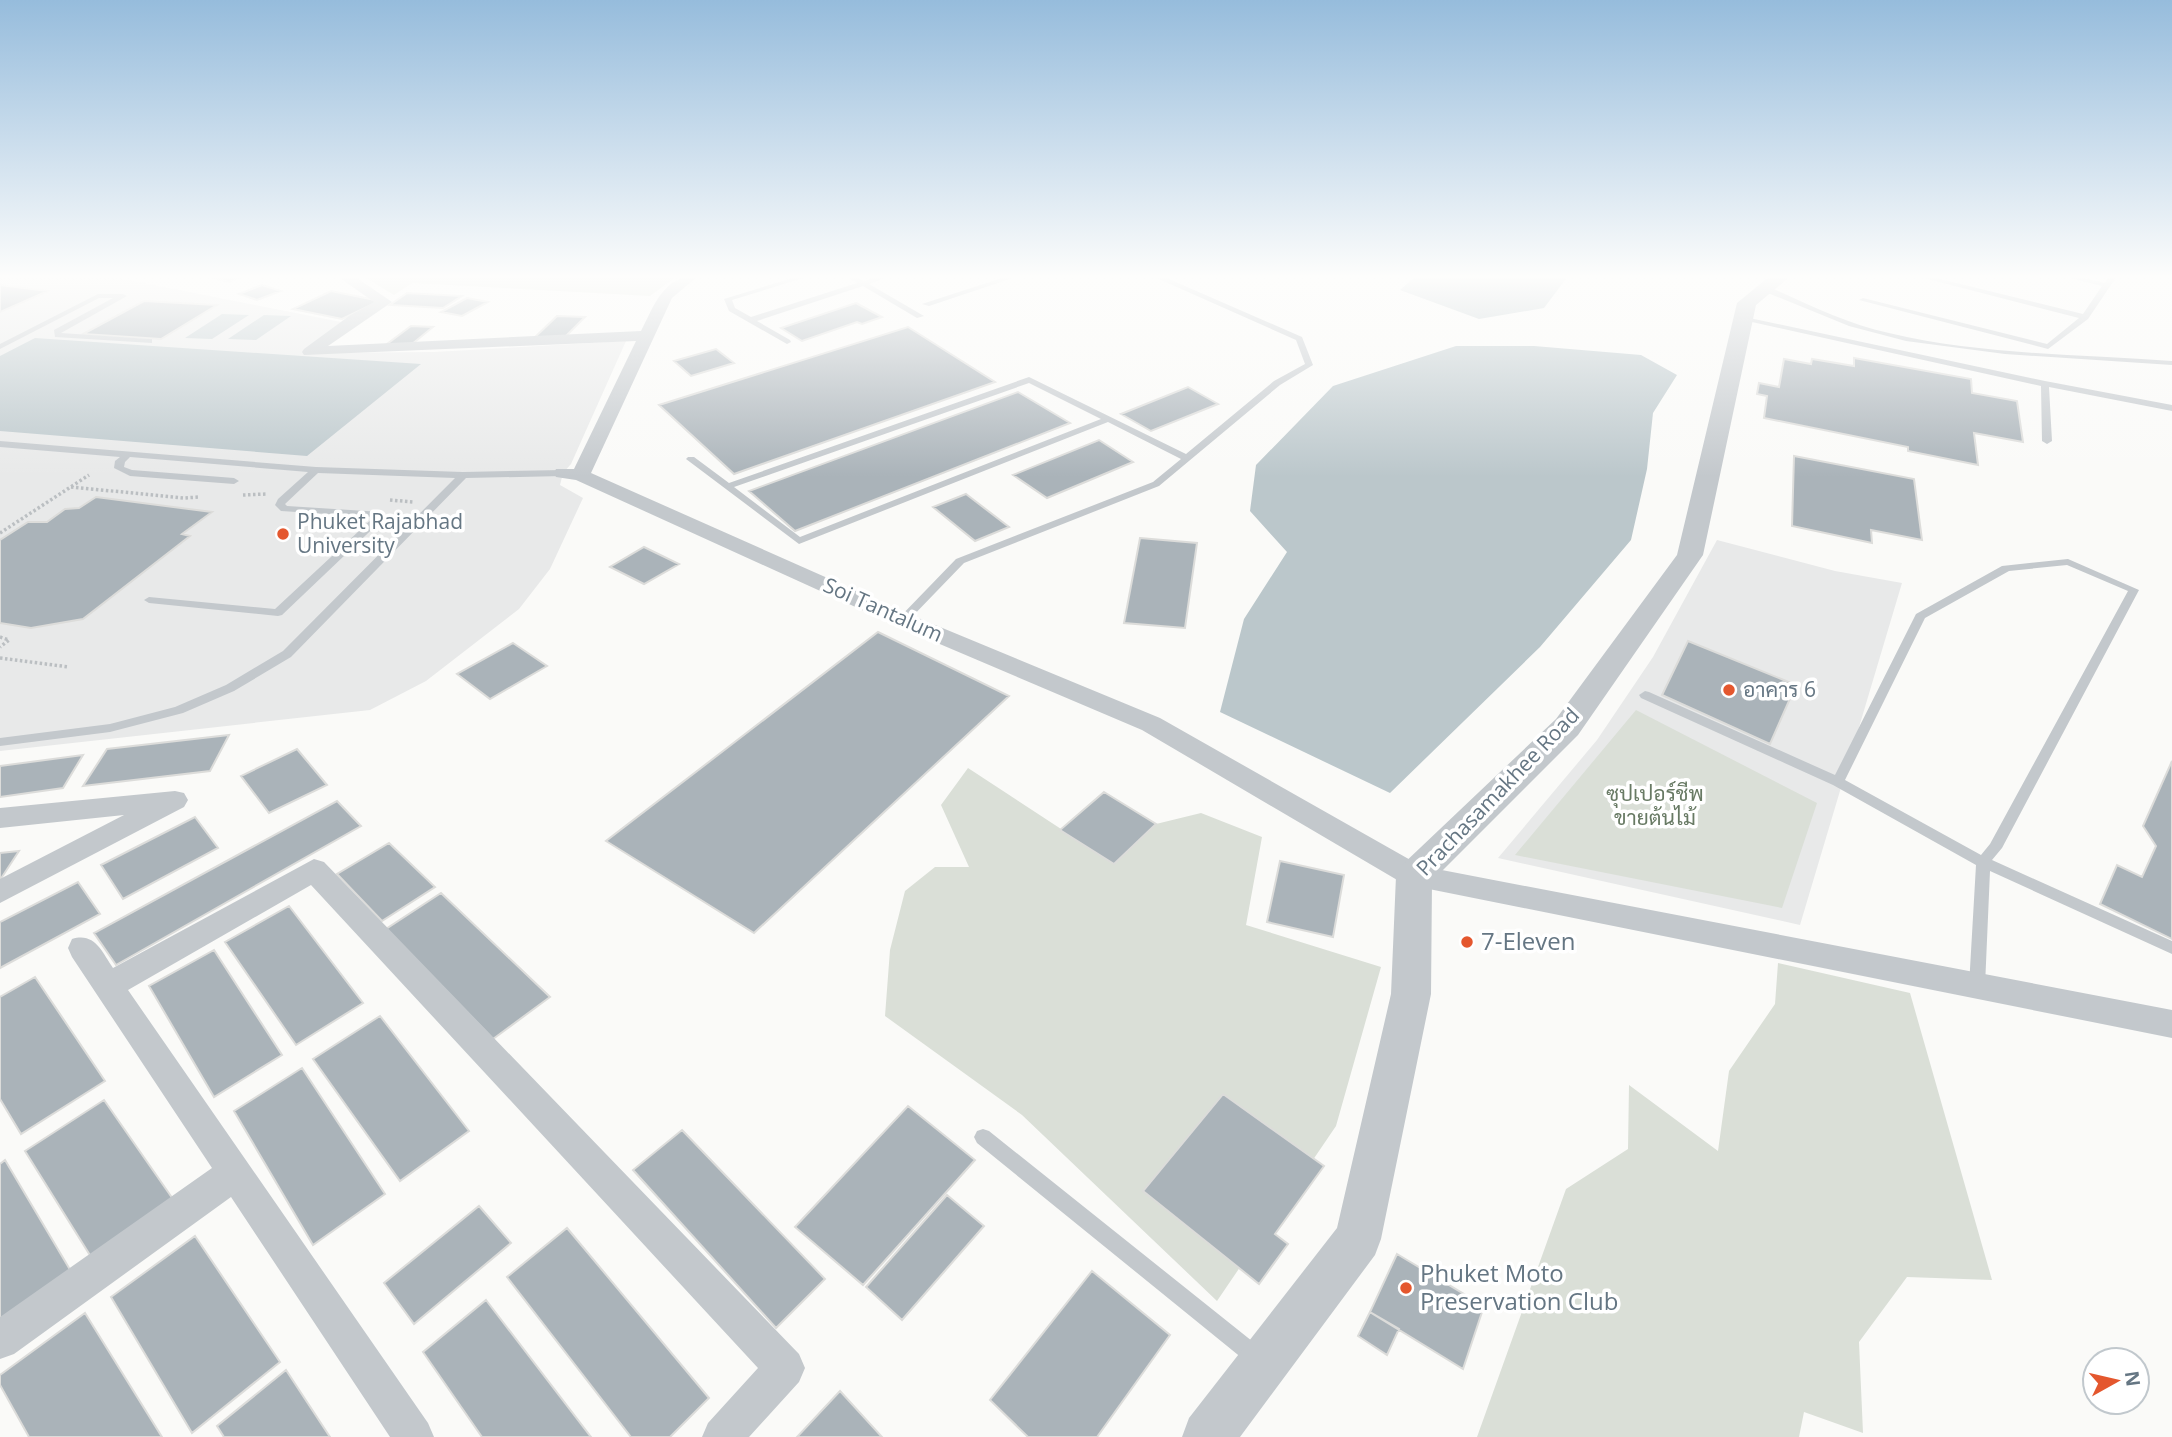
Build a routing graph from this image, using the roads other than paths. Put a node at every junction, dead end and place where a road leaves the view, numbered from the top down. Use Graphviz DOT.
graph roads {
  1 [pos="322,343"];
  2 [pos="497,343"];
  3 [pos="641,343"];
  4 [pos="1301,343"];
  5 [pos="1738,343"];
  6 [pos="1858,343"];
  7 [pos="1942,343"];
  8 [pos="2033,343"];
  9 [pos="2053,343"];
  10 [pos="2172,363"];
  11 [pos="2045,384"];
  12 [pos="2172,408"];
  13 [pos="1109,419"];
  14 [pos="2047,441"];
  15 [pos="0,444"];
  16 [pos="127,454"];
  17 [pos="1188,458"];
  18 [pos="691,459"];
  19 [pos="316,470"];
  20 [pos="572,474"];
  21 [pos="463,475"];
  22 [pos="234,481"];
  23 [pos="729,486"];
  24 [pos="149,600"];
  25 [pos="903,620"];
  26 [pos="1644,695"];
  27 [pos="0,742"];
  28 [pos="1838,782"];
  29 [pos="0,818"];
  30 [pos="1983,862"];
  31 [pos="1414,876"];
  32 [pos="0,892"];
  33 [pos="83,948"];
  34 [pos="2172,948"];
  35 [pos="108,986"];
  36 [pos="1977,986"];
  37 [pos="2172,1024"];
  38 [pos="982,1137"];
  39 [pos="235,1173"];
  40 [pos="0,1340"];
  41 [pos="1264,1363"];
  42 [pos="414,1437"];
  43 [pos="722,1437"];
  44 [pos="1208,1437"];
  1 -- 2 [label="street"];
  3 -- 20 [label="street"];
  4 -- 17 [label="lane"];
  5 -- 31 [label="street, Prachasamakhee Road"];
  6 -- 11 [label="lane"];
  7 -- 10 [label="lane"];
  8 -- 9 [label="lane"];
  11 -- 12 [label="lane"];
  11 -- 14 [label="lane"];
  13 -- 17 [label="lane"];
  13 -- 23 [label="lane"];
  13 -- 23 [label="lane"];
  15 -- 16 [label="lane, Soi Tantalum"];
  16 -- 19 [label="lane, Soi Tantalum"];
  16 -- 22 [label="lane"];
  17 -- 25 [label="lane"];
  18 -- 23 [label="lane"];
  19 -- 21 [label="lane, Soi Tantalum"];
  19 -- 24 [label="lane"];
  20 -- 21 [label="lane, Soi Tantalum"];
  20 -- 25 [label="street, Soi Tantalum"];
  21 -- 27 [label="lane"];
  25 -- 31 [label="street, Soi Tantalum"];
  26 -- 28 [label="lane"];
  28 -- 30 [label="lane"];
  28 -- 30 [label="lane"];
  29 -- 32 [label="street"];
  30 -- 34 [label="lane"];
  30 -- 36 [label="lane"];
  31 -- 36 [label="street, Soi Tantalum"];
  31 -- 41 [label="street, Prachasamakhee Road"];
  33 -- 35 [label="street"];
  35 -- 39 [label="street"];
  35 -- 43 [label="street"];
  36 -- 37 [label="street, Soi Tantalum"];
  38 -- 41 [label="lane"];
  39 -- 40 [label="street"];
  39 -- 42 [label="street"];
  41 -- 44 [label="street, Prachasamakhee Road"];
}
